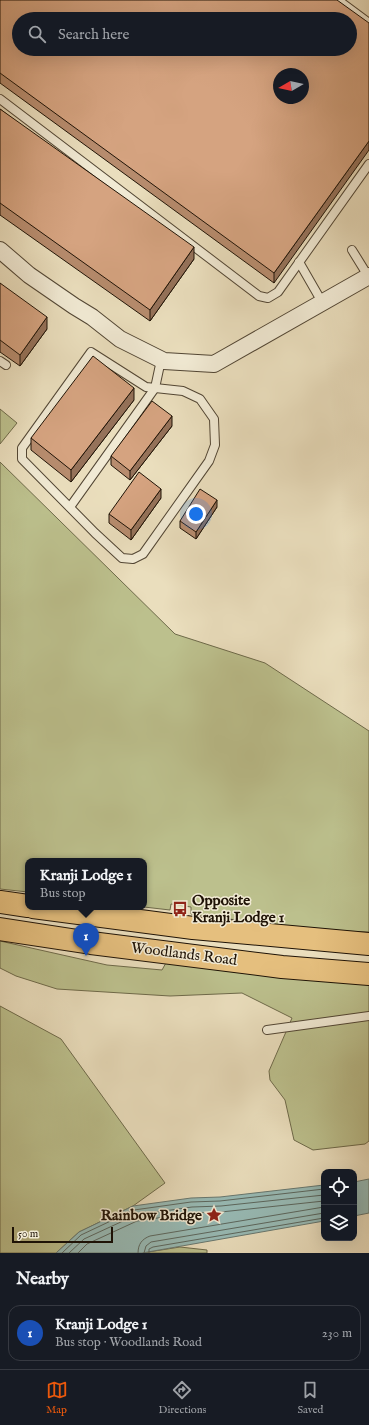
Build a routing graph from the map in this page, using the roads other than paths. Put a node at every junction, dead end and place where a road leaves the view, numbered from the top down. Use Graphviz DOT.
graph roads {
  1 [pos="338,0"];
  2 [pos="354,12"];
  3 [pos="357,15"];
  4 [pos="369,24"];
  5 [pos="0,99"];
  6 [pos="369,164"];
  7 [pos="0,250"];
  8 [pos="352,250"];
  9 [pos="299,262"];
  10 [pos="369,276"];
  11 [pos="322,302"];
  12 [pos="161,360"];
  13 [pos="155,388"];
  14 [pos="70,507"];
  15 [pos="0,902"];
  16 [pos="25,906"];
  17 [pos="56,910"];
  18 [pos="0,929"];
  19 [pos="369,944"];
  20 [pos="369,974"];
  21 [pos="369,1016"];
  22 [pos="267,1030"];
  1 -- 2 [label="lane"];
  3 -- 4 [label="lane"];
  5 -- 9 [label="lane"];
  6 -- 9 [label="lane"];
  7 -- 12 [label="street"];
  8 -- 10 [label="lane"];
  9 -- 11 [label="lane"];
  10 -- 11 [label="street"];
  11 -- 12 [label="street"];
  12 -- 13 [label="lane"];
  13 -- 14 [label="lane"];
  13 -- 14 [label="lane"];
  13 -- 14 [label="lane"];
  15 -- 16 [label="main road"];
  17 -- 19 [label="main road, Woodlands Road"];
  18 -- 20 [label="main road, Woodlands Road"];
  21 -- 22 [label="lane"];
}
